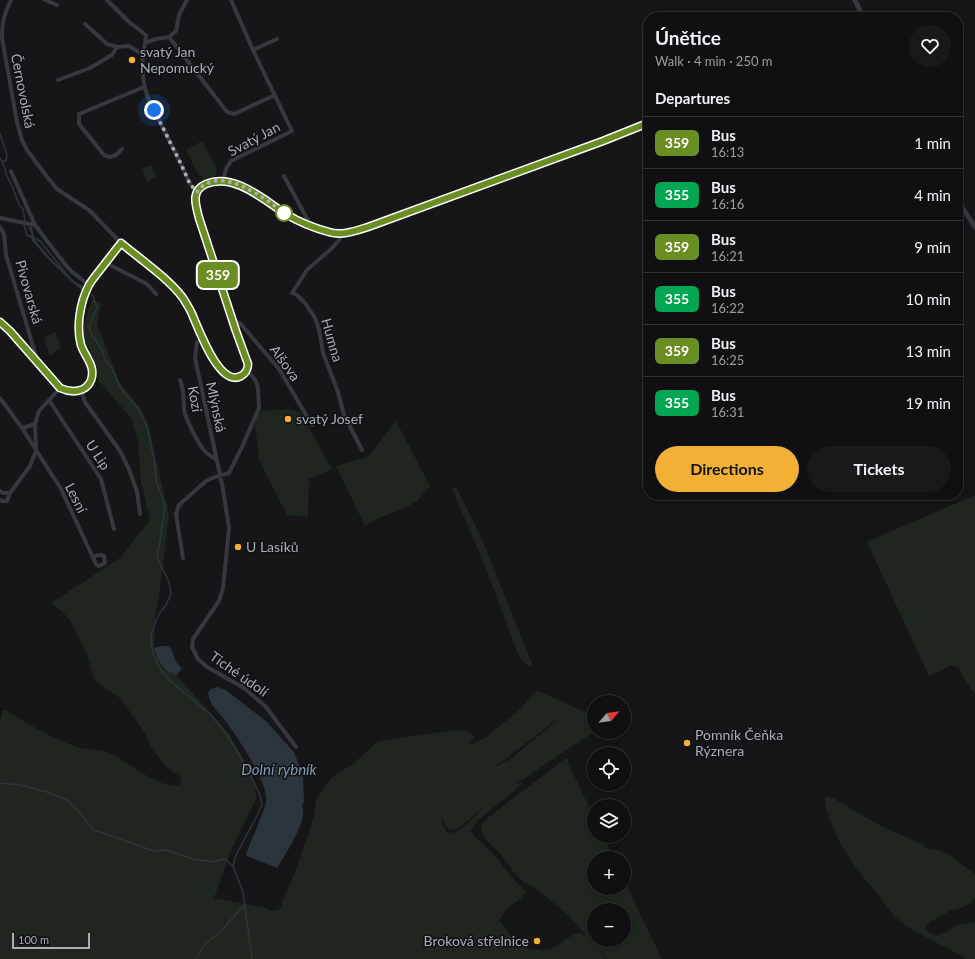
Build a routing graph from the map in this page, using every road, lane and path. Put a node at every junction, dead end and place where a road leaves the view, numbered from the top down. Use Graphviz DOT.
graph roads {
  1 [pos="11,0"];
  2 [pos="45,0"];
  3 [pos="108,0"];
  4 [pos="187,0"];
  5 [pos="231,0"];
  6 [pos="855,0"];
  7 [pos="57,5"];
  8 [pos="861,12"];
  9 [pos="85,24"];
  10 [pos="169,37"];
  11 [pos="277,39"];
  12 [pos="145,43"];
  13 [pos="117,47"];
  14 [pos="253,50"];
  15 [pos="142,54"];
  16 [pos="58,80"];
  17 [pos="144,88"];
  18 [pos="275,95"];
  19 [pos="643,125"];
  20 [pos="122,149"];
  21 [pos="11,171"];
  22 [pos="284,176"];
  23 [pos="224,181"];
  24 [pos="197,192"];
  25 [pos="963,209"];
  26 [pos="0,218"];
  27 [pos="34,224"];
  28 [pos="311,226"];
  29 [pos="0,227"];
  30 [pos="975,227"];
  31 [pos="341,234"];
  32 [pos="121,243"];
  33 [pos="106,263"];
  34 [pos="89,284"];
  35 [pos="156,294"];
  36 [pos="0,322"];
  37 [pos="233,322"];
  38 [pos="197,342"];
  39 [pos="39,364"];
  40 [pos="246,370"];
  41 [pos="180,380"];
  42 [pos="60,388"];
  43 [pos="81,390"];
  44 [pos="0,398"];
  45 [pos="49,400"];
  46 [pos="35,424"];
  47 [pos="312,425"];
  48 [pos="22,428"];
  49 [pos="362,450"];
  50 [pos="36,451"];
  51 [pos="217,460"];
  52 [pos="220,476"];
  53 [pos="0,491"];
  54 [pos="10,493"];
  55 [pos="0,500"];
  56 [pos="140,514"];
  57 [pos="114,529"];
  58 [pos="93,556"];
  59 [pos="183,558"];
  60 [pos="296,747"];
  1 -- 32 [label="street, Černovolská"];
  2 -- 7 [label="street"];
  3 -- 12 [label="street"];
  4 -- 10 [label="street"];
  5 -- 14 [label="street, Svatý Jan"];
  6 -- 8 [label="street"];
  9 -- 13 [label="street"];
  10 -- 12 [label="street"];
  10 -- 18 [label="street"];
  11 -- 14 [label="street"];
  12 -- 15 [label="street"];
  13 -- 15 [label="street"];
  13 -- 16 [label="street"];
  14 -- 18 [label="street, Svatý Jan"];
  15 -- 17 [label="street"];
  17 -- 20 [label="street"];
  17 -- 24 [label="street"];
  18 -- 23 [label="street, Svatý Jan"];
  19 -- 31 [label="street"];
  21 -- 27 [label="street"];
  22 -- 28 [label="street"];
  23 -- 24 [label="street"];
  23 -- 28 [label="street"];
  24 -- 37 [label="street"];
  25 -- 30 [label="street"];
  26 -- 27 [label="street"];
  27 -- 34 [label="street"];
  28 -- 31 [label="street"];
  29 -- 39 [label="street, Pivovarská"];
  31 -- 49 [label="street, Humna"];
  32 -- 33 [label="street"];
  32 -- 40 [label="street"];
  33 -- 34 [label="street"];
  33 -- 35 [label="street"];
  34 -- 43 [label="street"];
  36 -- 39 [label="street"];
  37 -- 40 [label="street"];
  37 -- 47 [label="street, Alšova"];
  38 -- 51 [label="street, Mlýnská"];
  39 -- 42 [label="street"];
  40 -- 52 [label="street"];
  41 -- 51 [label="street, Kozí"];
  42 -- 43 [label="street"];
  42 -- 45 [label="street"];
  43 -- 56 [label="street"];
  44 -- 48 [label="street, Lesní"];
  45 -- 46 [label="street"];
  45 -- 57 [label="street, U Lip"];
  46 -- 48 [label="street"];
  46 -- 50 [label="street"];
  48 -- 50 [label="street, Lesní"];
  50 -- 54 [label="street"];
  50 -- 58 [label="street, Lesní"];
  51 -- 52 [label="street, Mlýnská"];
  52 -- 59 [label="street"];
  52 -- 60 [label="street, Tiché údolí"];
  53 -- 54 [label="street"];
  54 -- 55 [label="street"];
}
